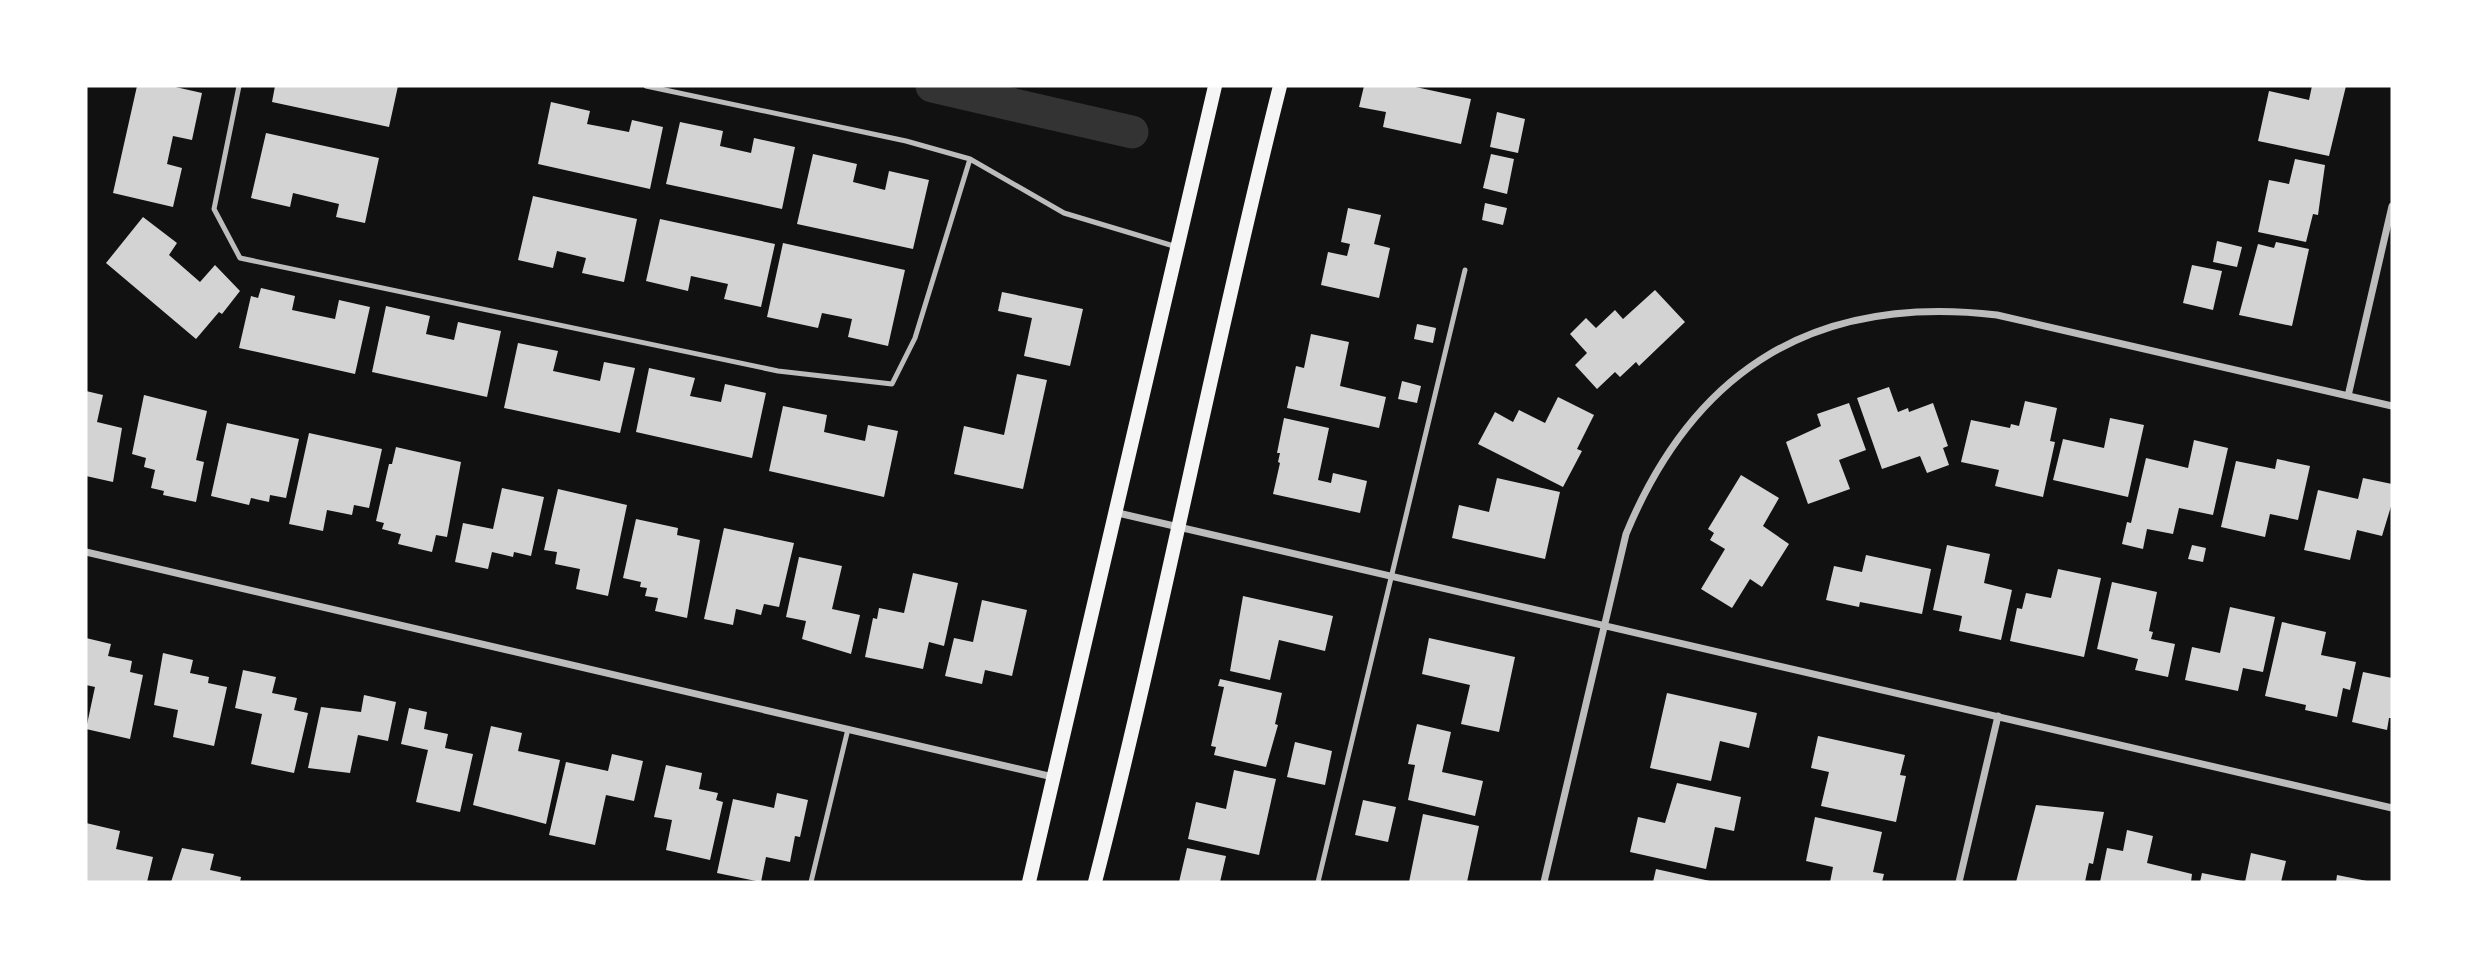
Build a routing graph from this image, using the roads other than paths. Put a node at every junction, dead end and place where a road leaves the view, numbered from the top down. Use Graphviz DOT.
graph roads {
  1 [pos="239,86"];
  2 [pos="646,86"];
  3 [pos="1215,86"];
  4 [pos="1280,86"];
  5 [pos="970,159"];
  6 [pos="2392,206"];
  7 [pos="1177,247"];
  8 [pos="1465,270"];
  9 [pos="2348,396"];
  10 [pos="2392,406"];
  11 [pos="1118,513"];
  12 [pos="1181,527"];
  13 [pos="86,552"];
  14 [pos="1391,576"];
  15 [pos="1603,625"];
  16 [pos="1998,716"];
  17 [pos="848,729"];
  18 [pos="1054,777"];
  19 [pos="2392,808"];
  20 [pos="811,882"];
  21 [pos="1029,882"];
  22 [pos="1096,882"];
  23 [pos="1318,882"];
  24 [pos="1544,882"];
  25 [pos="1959,882"];
  1 -- 5 [label="lane"];
  2 -- 5 [label="lane"];
  3 -- 7 [label="main road"];
  4 -- 12 [label="main road"];
  5 -- 7 [label="lane"];
  6 -- 9 [label="street"];
  7 -- 11 [label="main road"];
  8 -- 14 [label="lane"];
  9 -- 10 [label="street"];
  9 -- 15 [label="street"];
  11 -- 12 [label="street"];
  11 -- 18 [label="main road"];
  12 -- 14 [label="street"];
  12 -- 22 [label="main road"];
  13 -- 17 [label="street"];
  14 -- 15 [label="street"];
  14 -- 23 [label="lane"];
  15 -- 16 [label="street"];
  15 -- 24 [label="street"];
  16 -- 19 [label="street"];
  16 -- 25 [label="street"];
  17 -- 18 [label="street"];
  17 -- 20 [label="lane"];
  18 -- 21 [label="main road"];
}
